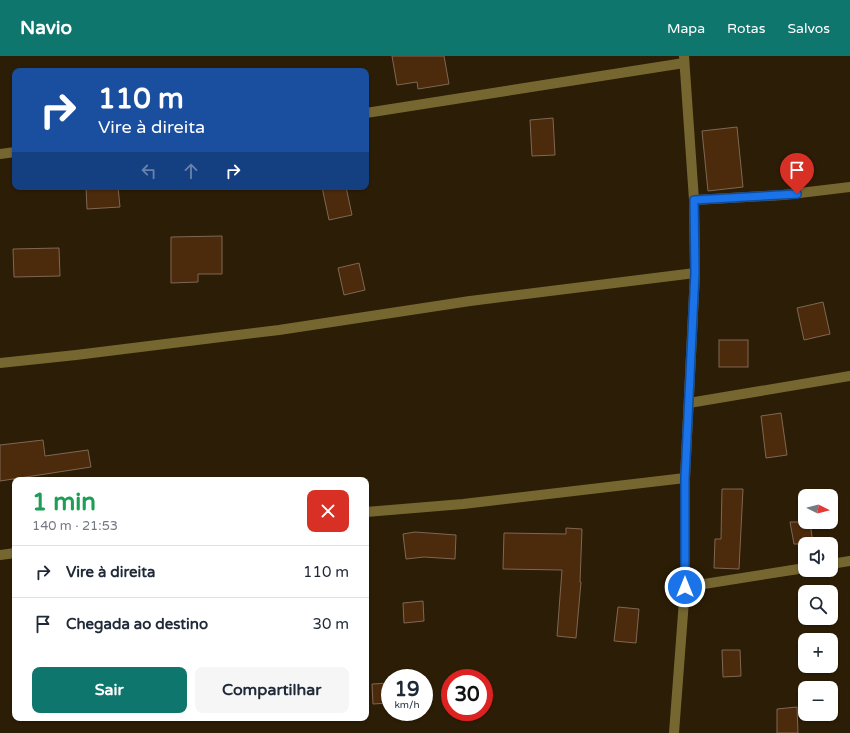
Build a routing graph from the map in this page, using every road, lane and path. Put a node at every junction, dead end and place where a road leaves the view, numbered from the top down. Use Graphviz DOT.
graph roads {
  1 [pos="684,60"];
  2 [pos="369,112"];
  3 [pos="12,152"];
  4 [pos="0,154"];
  5 [pos="850,187"];
  6 [pos="694,200"];
  7 [pos="695,273"];
  8 [pos="0,362"];
  9 [pos="850,376"];
  10 [pos="689,403"];
  11 [pos="685,478"];
  12 [pos="369,512"];
  13 [pos="12,553"];
  14 [pos="0,555"];
  15 [pos="850,561"];
  16 [pos="838,563"];
  17 [pos="798,569"];
  18 [pos="685,587"];
  19 [pos="674,733"];
  1 -- 2 [label="street"];
  1 -- 6 [label="street"];
  3 -- 4 [label="street"];
  5 -- 6 [label="street"];
  6 -- 7 [label="street"];
  7 -- 8 [label="street"];
  7 -- 10 [label="street"];
  9 -- 10 [label="street"];
  10 -- 11 [label="street"];
  11 -- 12 [label="street"];
  11 -- 18 [label="street"];
  13 -- 14 [label="street"];
  15 -- 16 [label="street"];
  17 -- 18 [label="street"];
  18 -- 19 [label="street"];
}
